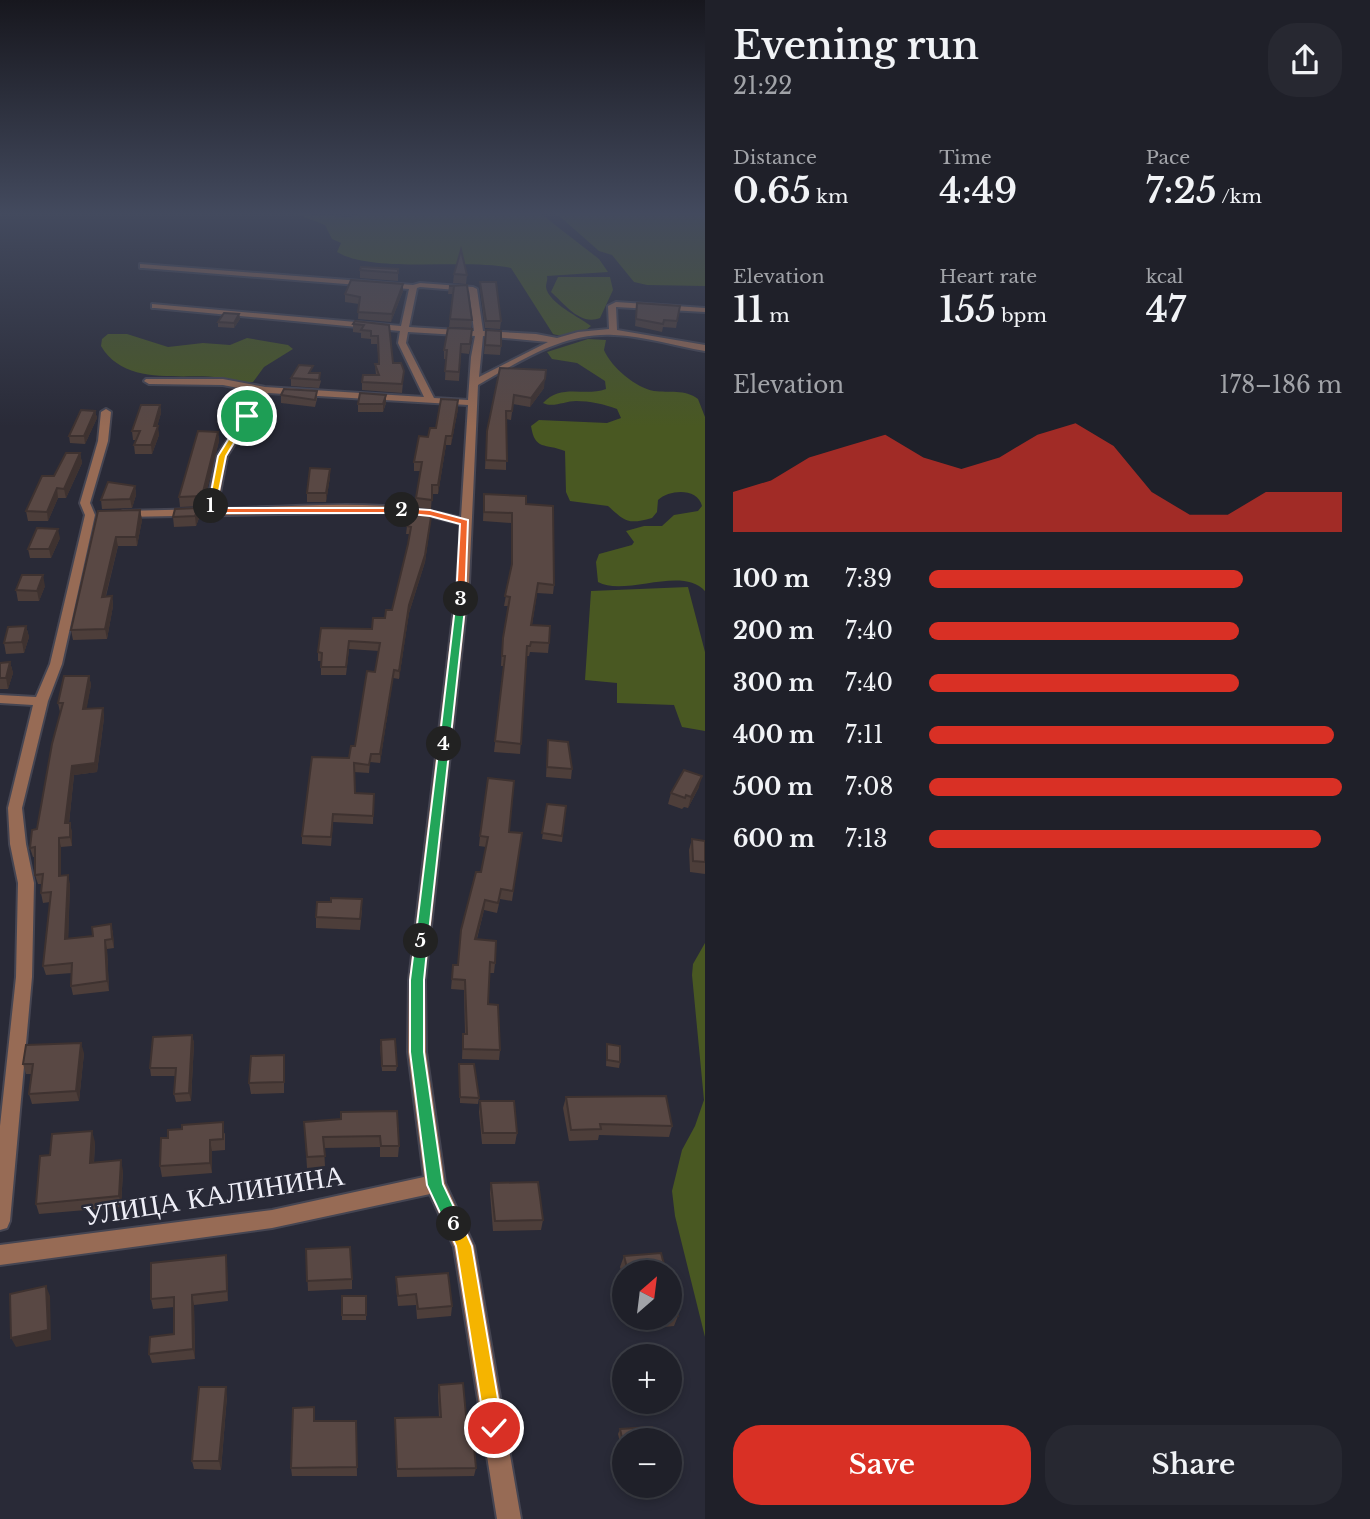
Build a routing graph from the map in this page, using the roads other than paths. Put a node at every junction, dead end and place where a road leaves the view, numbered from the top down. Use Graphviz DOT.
graph roads {
  1 [pos="386,285"];
  2 [pos="413,287"];
  3 [pos="155,306"];
  4 [pos="705,310"];
  5 [pos="404,329"];
  6 [pos="613,332"];
  7 [pos="479,335"];
  8 [pos="558,341"];
  9 [pos="705,348"];
  10 [pos="149,381"];
  11 [pos="475,383"];
  12 [pos="265,390"];
  13 [pos="430,400"];
  14 [pos="474,403"];
  15 [pos="106,412"];
  16 [pos="211,511"];
  17 [pos="117,514"];
  18 [pos="465,522"];
  19 [pos="0,699"];
  20 [pos="41,701"];
  21 [pos="435,1185"];
  22 [pos="0,1221"];
  23 [pos="0,1255"];
  24 [pos="509,1519"];
  1 -- 2 [label="street"];
  2 -- 5 [label="street"];
  2 -- 7 [label="street"];
  3 -- 5 [label="street"];
  4 -- 6 [label="street"];
  5 -- 7 [label="street"];
  5 -- 13 [label="street"];
  6 -- 8 [label="street"];
  6 -- 9 [label="street"];
  7 -- 8 [label="street"];
  7 -- 11 [label="street"];
  8 -- 11 [label="street"];
  10 -- 12 [label="street"];
  11 -- 14 [label="street"];
  12 -- 13 [label="street"];
  12 -- 16 [label="street"];
  13 -- 14 [label="street"];
  14 -- 18 [label="street"];
  15 -- 20 [label="street"];
  16 -- 17 [label="street"];
  16 -- 18 [label="street"];
  18 -- 21 [label="street"];
  19 -- 20 [label="street"];
  20 -- 22 [label="street"];
  21 -- 23 [label="street, УЛИЦА КАЛИНИНА"];
  21 -- 24 [label="street"];
}
